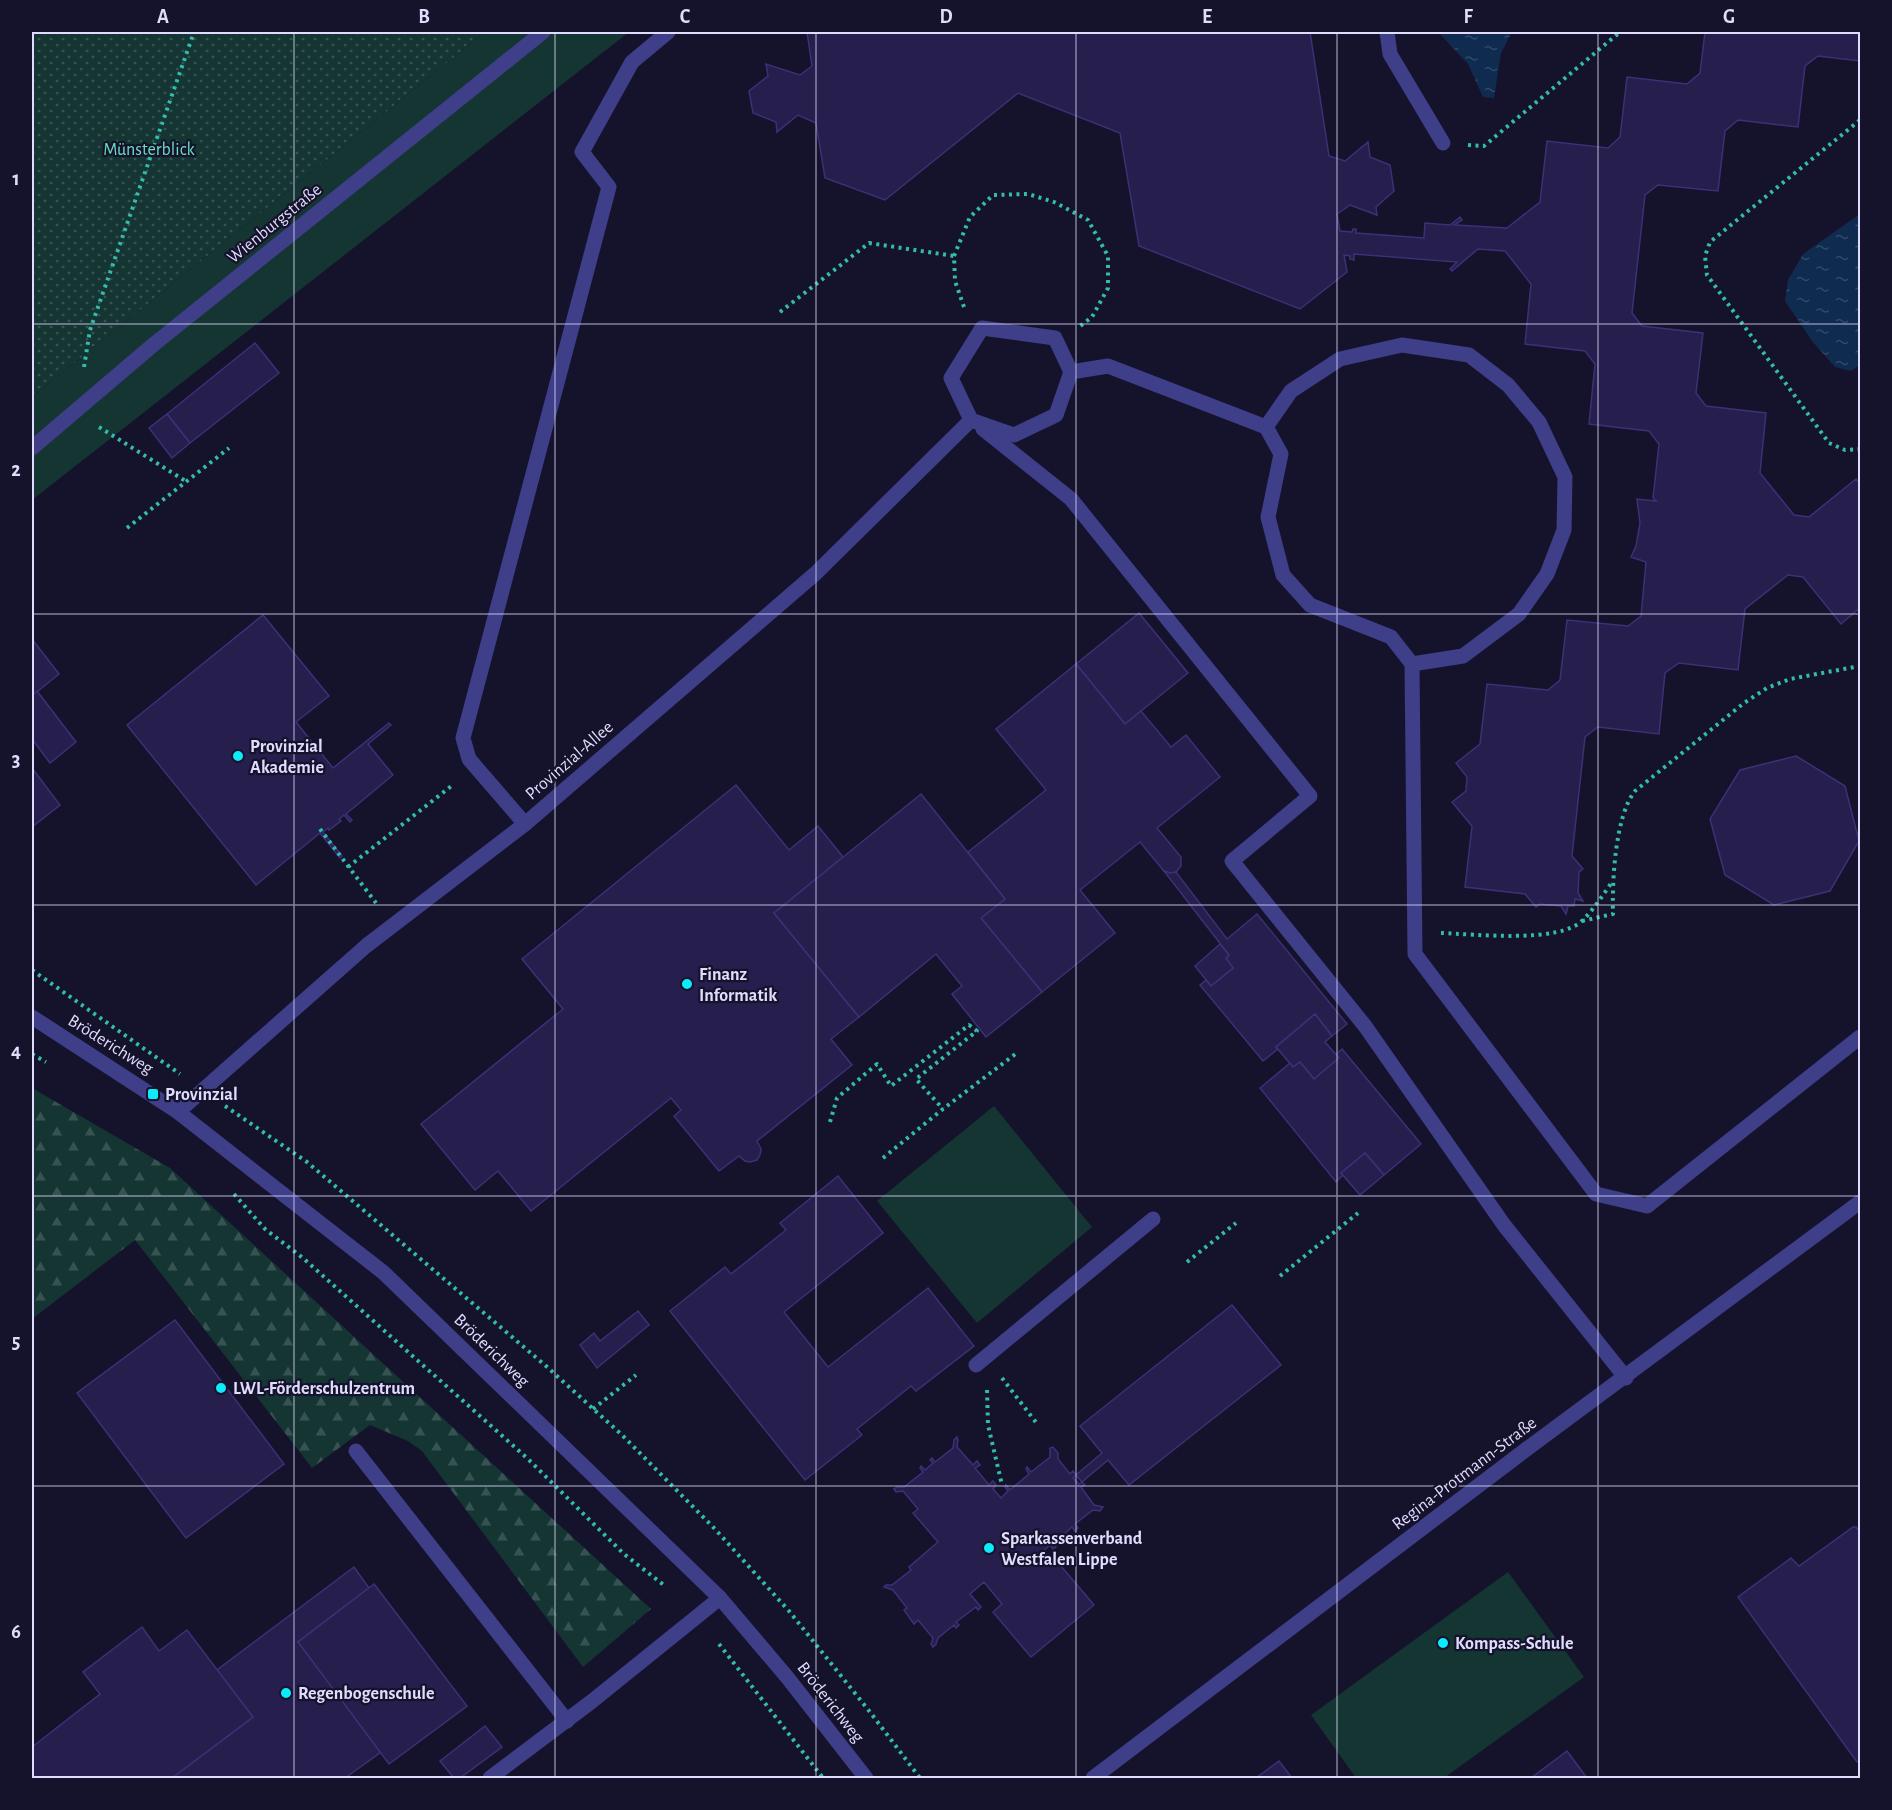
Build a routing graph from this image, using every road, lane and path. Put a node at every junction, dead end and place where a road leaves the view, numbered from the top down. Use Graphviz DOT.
graph roads {
  1 [pos="194,32"];
  2 [pos="543,32"];
  3 [pos="668,32"];
  4 [pos="1387,32"];
  5 [pos="1620,32"];
  6 [pos="1860,120"];
  7 [pos="1443,142"];
  8 [pos="954,256"];
  9 [pos="780,312"];
  10 [pos="982,328"];
  11 [pos="1055,338"];
  12 [pos="1071,372"];
  13 [pos="84,405"];
  14 [pos="971,420"];
  15 [pos="1266,427"];
  16 [pos="32,448"];
  17 [pos="229,448"];
  18 [pos="1860,448"];
  19 [pos="187,482"];
  20 [pos="127,528"];
  21 [pos="1412,664"];
  22 [pos="1860,666"];
  23 [pos="476,767"];
  24 [pos="525,824"];
  25 [pos="320,829"];
  26 [pos="348,867"];
  27 [pos="1612,881"];
  28 [pos="1582,921"];
  29 [pos="393,926"];
  30 [pos="1414,932"];
  31 [pos="32,970"];
  32 [pos="32,1017"];
  33 [pos="1860,1036"];
  34 [pos="1018,1052"];
  35 [pos="32,1054"];
  36 [pos="50,1065"];
  37 [pos="203,1090"];
  38 [pos="943,1109"];
  39 [pos="178,1112"];
  40 [pos="830,1122"];
  41 [pos="883,1158"];
  42 [pos="228,1187"];
  43 [pos="1860,1202"];
  44 [pos="1358,1213"];
  45 [pos="1153,1219"];
  46 [pos="1236,1223"];
  47 [pos="1187,1262"];
  48 [pos="1280,1276"];
  49 [pos="981,1361"];
  50 [pos="636,1375"];
  51 [pos="1626,1378"];
  52 [pos="592,1408"];
  53 [pos="1038,1425"];
  54 [pos="356,1450"];
  55 [pos="1002,1485"];
  56 [pos="720,1598"];
  57 [pos="696,1617"];
  58 [pos="567,1721"];
  59 [pos="490,1779"];
  60 [pos="823,1779"];
  61 [pos="866,1779"];
  62 [pos="920,1779"];
  63 [pos="1093,1779"];
  1 -- 13 [label="path"];
  2 -- 13 [label="street, Wienburgstraße"];
  3 -- 23 [label="street"];
  4 -- 7 [label="street"];
  5 -- 7 [label="path"];
  6 -- 18 [label="path"];
  8 -- 9 [label="path"];
  8 -- 10 [label="path"];
  8 -- 11 [label="path"];
  10 -- 11 [label="street"];
  10 -- 14 [label="street"];
  11 -- 12 [label="street"];
  12 -- 14 [label="street"];
  12 -- 15 [label="street"];
  13 -- 16 [label="street, Wienburgstraße"];
  13 -- 19 [label="path"];
  14 -- 24 [label="street, Provinzial-Allee"];
  14 -- 51 [label="street"];
  15 -- 21 [label="street"];
  15 -- 21 [label="street"];
  17 -- 19 [label="path"];
  19 -- 20 [label="path"];
  21 -- 30 [label="street"];
  22 -- 27 [label="path"];
  23 -- 24 [label="street"];
  23 -- 26 [label="path"];
  24 -- 29 [label="street, Provinzial-Allee"];
  25 -- 26 [label="path"];
  26 -- 29 [label="path"];
  27 -- 28 [label="path"];
  27 -- 28 [label="path"];
  28 -- 30 [label="path"];
  29 -- 37 [label="street, Provinzial-Allee"];
  30 -- 33 [label="street"];
  31 -- 37 [label="path"];
  32 -- 39 [label="street, Bröderichweg"];
  34 -- 38 [label="path"];
  35 -- 36 [label="path"];
  37 -- 39 [label="street, Provinzial-Allee"];
  37 -- 52 [label="path"];
  38 -- 40 [label="path"];
  38 -- 41 [label="path"];
  39 -- 56 [label="street, Bröderichweg"];
  42 -- 57 [label="path"];
  43 -- 51 [label="street, Regina-Protmann-Straße"];
  44 -- 48 [label="path"];
  45 -- 49 [label="street"];
  46 -- 47 [label="path"];
  49 -- 53 [label="path"];
  49 -- 55 [label="path"];
  50 -- 52 [label="path"];
  51 -- 63 [label="street, Regina-Protmann-Straße"];
  52 -- 62 [label="path"];
  54 -- 58 [label="street"];
  56 -- 57 [label="street"];
  56 -- 61 [label="street, Bröderichweg"];
  57 -- 58 [label="street"];
  57 -- 60 [label="path"];
  58 -- 59 [label="street"];
}
